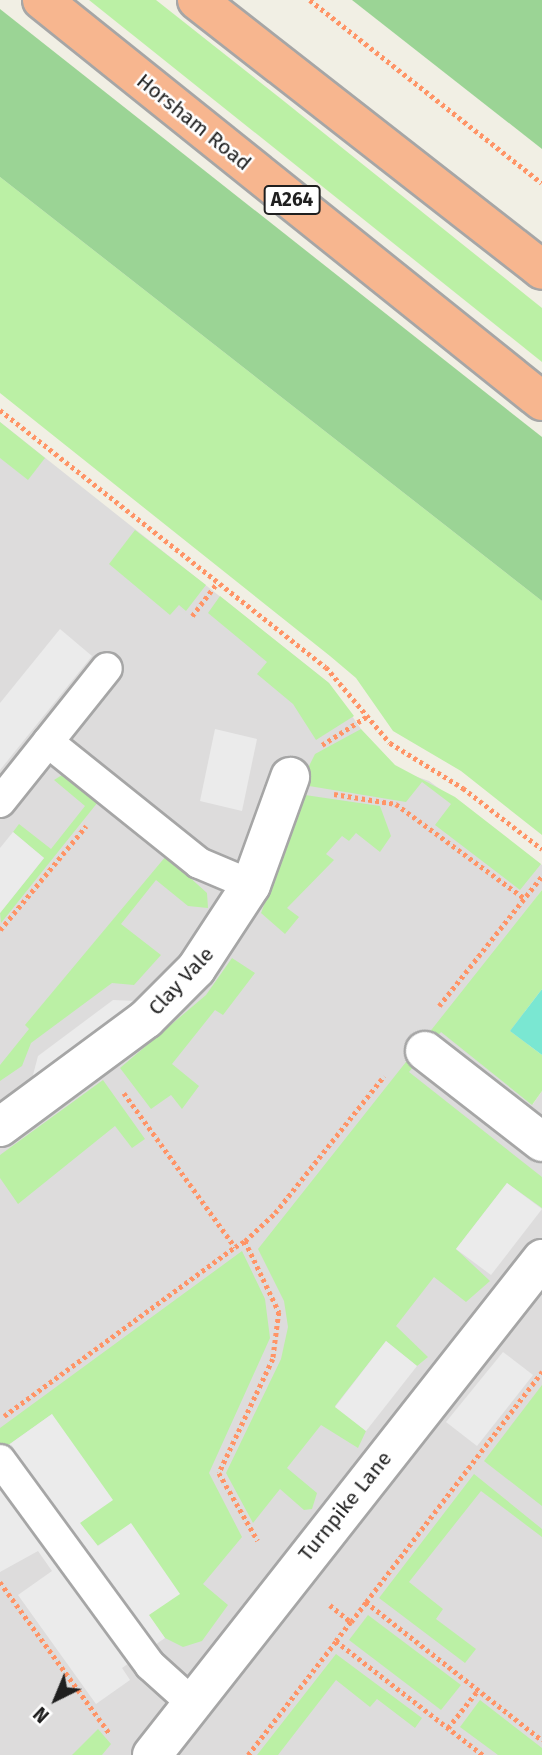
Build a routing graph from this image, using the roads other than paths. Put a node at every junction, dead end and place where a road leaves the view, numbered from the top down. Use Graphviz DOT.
graph roads {
  1 [pos="42,0"];
  2 [pos="197,0"];
  3 [pos="542,270"];
  4 [pos="542,401"];
  5 [pos="107,668"];
  6 [pos="48,741"];
  7 [pos="288,782"];
  8 [pos="0,802"];
  9 [pos="251,886"];
  10 [pos="425,1051"];
  11 [pos="0,1127"];
  12 [pos="542,1142"];
  13 [pos="542,1259"];
  14 [pos="0,1460"];
  15 [pos="192,1703"];
  16 [pos="152,1755"];
  1 -- 4 [label="highway, Horsham Road / A264"];
  2 -- 3 [label="highway"];
  5 -- 6 [label="lane"];
  6 -- 8 [label="lane"];
  6 -- 9 [label="lane"];
  7 -- 9 [label="street, Clay Vale"];
  9 -- 11 [label="street, Clay Vale"];
  10 -- 12 [label="street"];
  13 -- 15 [label="street, Turnpike Lane"];
  14 -- 15 [label="lane"];
  15 -- 16 [label="street, Turnpike Lane"];
}
